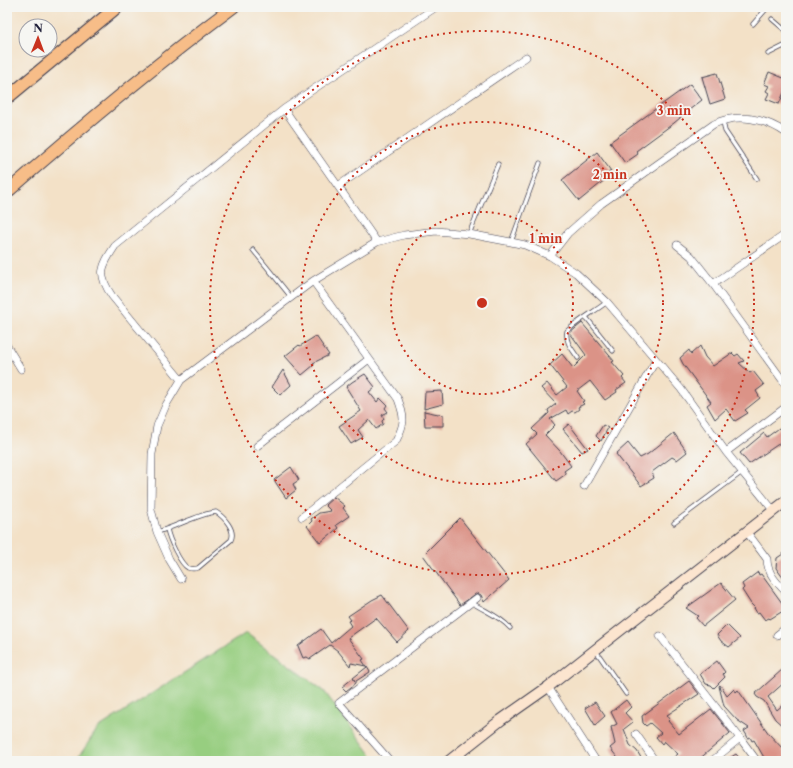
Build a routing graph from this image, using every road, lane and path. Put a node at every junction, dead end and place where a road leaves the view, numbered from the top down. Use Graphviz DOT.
graph roads {
  1 [pos="117,7"];
  2 [pos="233,7"];
  3 [pos="436,7"];
  4 [pos="768,7"];
  5 [pos="772,19"];
  6 [pos="754,24"];
  7 [pos="786,31"];
  8 [pos="786,45"];
  9 [pos="768,54"];
  10 [pos="526,57"];
  11 [pos="7,98"];
  12 [pos="284,109"];
  13 [pos="722,120"];
  14 [pos="786,133"];
  15 [pos="540,163"];
  16 [pos="498,164"];
  17 [pos="757,179"];
  18 [pos="338,186"];
  19 [pos="7,192"];
  20 [pos="469,234"];
  21 [pos="786,234"];
  22 [pos="377,242"];
  23 [pos="511,242"];
  24 [pos="677,245"];
  25 [pos="253,250"];
  26 [pos="550,256"];
  27 [pos="313,281"];
  28 [pos="713,284"];
  29 [pos="291,297"];
  30 [pos="607,302"];
  31 [pos="586,318"];
  32 [pos="7,346"];
  33 [pos="613,351"];
  34 [pos="578,358"];
  35 [pos="369,359"];
  36 [pos="656,360"];
  37 [pos="21,369"];
  38 [pos="181,380"];
  39 [pos="786,385"];
  40 [pos="786,407"];
  41 [pos="257,446"];
  42 [pos="726,452"];
  43 [pos="742,472"];
  44 [pos="584,486"];
  45 [pos="786,501"];
  46 [pos="773,510"];
  47 [pos="302,517"];
  48 [pos="674,523"];
  49 [pos="167,529"];
  50 [pos="157,532"];
  51 [pos="746,532"];
  52 [pos="181,579"];
  53 [pos="786,592"];
  54 [pos="474,600"];
  55 [pos="510,628"];
  56 [pos="786,628"];
  57 [pos="660,636"];
  58 [pos="776,636"];
  59 [pos="596,650"];
  60 [pos="548,687"];
  61 [pos="626,694"];
  62 [pos="636,734"];
  63 [pos="740,738"];
  64 [pos="390,761"];
  65 [pos="449,761"];
  66 [pos="596,761"];
  67 [pos="655,761"];
  68 [pos="712,761"];
  69 [pos="757,761"];
  1 -- 11 [label="main road"];
  2 -- 19 [label="main road"];
  3 -- 12 [label="street"];
  4 -- 6 [label="lane"];
  5 -- 7 [label="lane"];
  8 -- 9 [label="lane"];
  10 -- 18 [label="street"];
  12 -- 18 [label="street"];
  12 -- 38 [label="street"];
  13 -- 14 [label="street"];
  13 -- 17 [label="lane"];
  13 -- 26 [label="street"];
  15 -- 23 [label="lane"];
  16 -- 20 [label="lane"];
  18 -- 22 [label="street"];
  20 -- 22 [label="street"];
  20 -- 23 [label="street"];
  21 -- 28 [label="street"];
  22 -- 27 [label="street"];
  23 -- 26 [label="street"];
  24 -- 28 [label="street"];
  25 -- 29 [label="lane"];
  26 -- 30 [label="street"];
  27 -- 29 [label="street"];
  27 -- 35 [label="street"];
  28 -- 39 [label="street"];
  29 -- 38 [label="street"];
  30 -- 31 [label="lane"];
  30 -- 36 [label="street"];
  31 -- 33 [label="lane"];
  31 -- 34 [label="lane"];
  32 -- 37 [label="street"];
  35 -- 41 [label="street"];
  35 -- 47 [label="street"];
  36 -- 42 [label="street"];
  36 -- 44 [label="street"];
  38 -- 50 [label="street"];
  40 -- 42 [label="street"];
  42 -- 43 [label="street"];
  43 -- 46 [label="street"];
  43 -- 48 [label="lane"];
  45 -- 46 [label="street"];
  46 -- 51 [label="street"];
  49 -- 49 [label="lane"];
  49 -- 50 [label="lane"];
  50 -- 52 [label="street"];
  51 -- 53 [label="street"];
  51 -- 59 [label="street"];
  54 -- 55 [label="lane"];
  54 -- 64 [label="street"];
  56 -- 58 [label="street"];
  57 -- 63 [label="street"];
  59 -- 60 [label="street"];
  59 -- 61 [label="lane"];
  60 -- 65 [label="street"];
  60 -- 66 [label="street"];
  62 -- 67 [label="street"];
  63 -- 68 [label="street"];
  63 -- 69 [label="street"];
}
